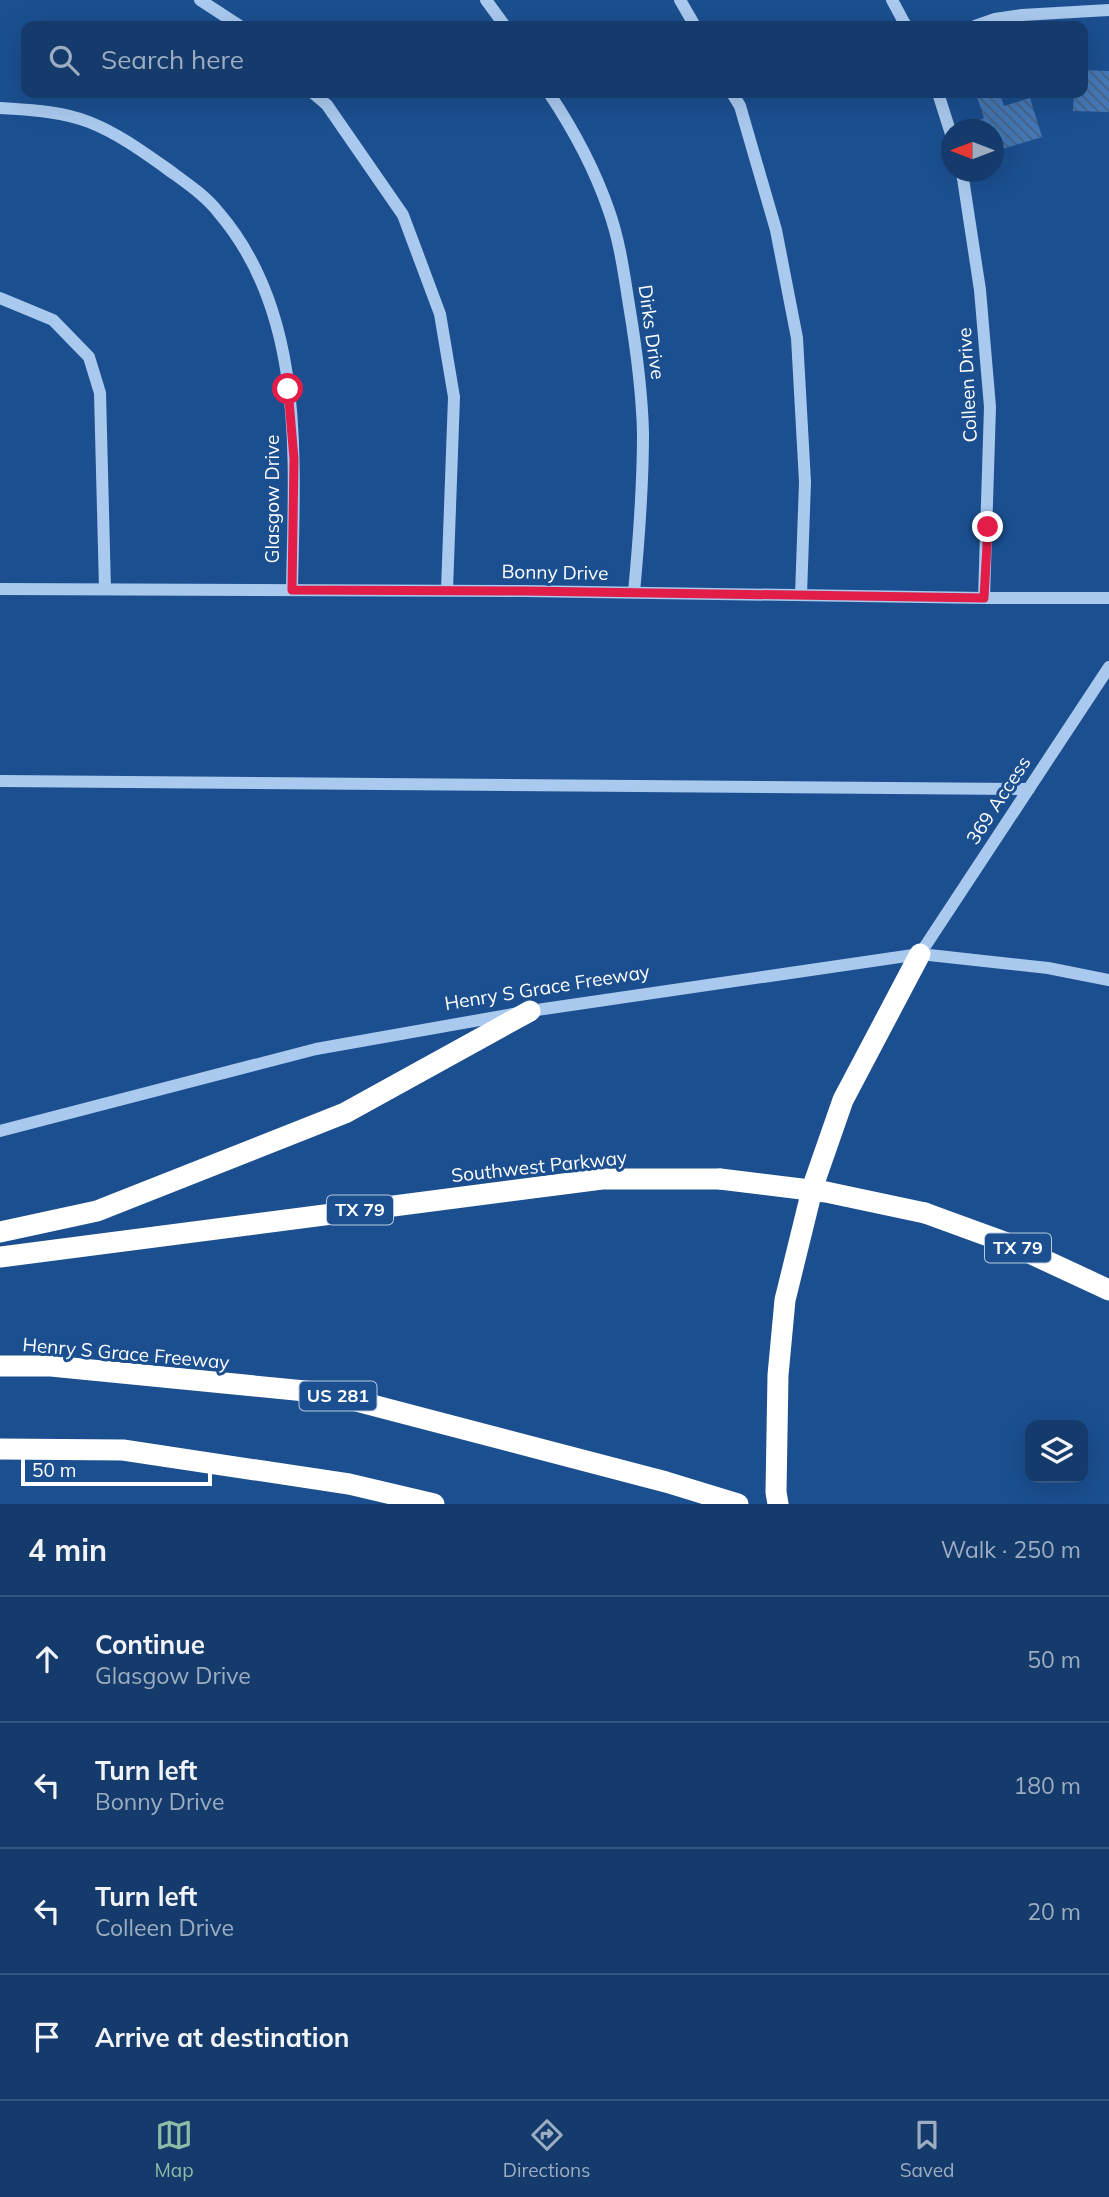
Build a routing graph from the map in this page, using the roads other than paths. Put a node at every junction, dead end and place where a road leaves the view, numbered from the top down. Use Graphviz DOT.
graph roads {
  1 [pos="200,0"];
  2 [pos="485,0"];
  3 [pos="680,0"];
  4 [pos="892,0"];
  5 [pos="1109,10"];
  6 [pos="232,21"];
  7 [pos="501,21"];
  8 [pos="692,21"];
  9 [pos="903,21"];
  10 [pos="989,21"];
  11 [pos="319,98"];
  12 [pos="552,98"];
  13 [pos="735,98"];
  14 [pos="940,98"];
  15 [pos="0,108"];
  16 [pos="946,119"];
  17 [pos="964,182"];
  18 [pos="0,298"];
  19 [pos="0,589"];
  20 [pos="105,589"];
  21 [pos="292,590"];
  22 [pos="447,590"];
  23 [pos="634,592"];
  24 [pos="801,595"];
  25 [pos="984,598"];
  26 [pos="1109,598"];
  27 [pos="1109,667"];
  28 [pos="0,781"];
  29 [pos="1029,789"];
  30 [pos="920,954"];
  31 [pos="1109,980"];
  32 [pos="530,1011"];
  33 [pos="0,1131"];
  34 [pos="0,1232"];
  35 [pos="0,1256"];
  36 [pos="1109,1290"];
  37 [pos="0,1366"];
  38 [pos="0,1448"];
  39 [pos="434,1504"];
  40 [pos="738,1504"];
  41 [pos="778,1504"];
  1 -- 6 [label="street"];
  2 -- 7 [label="street"];
  3 -- 8 [label="street"];
  4 -- 9 [label="street"];
  5 -- 10 [label="street"];
  11 -- 22 [label="street"];
  12 -- 23 [label="street, Dirks Drive"];
  13 -- 24 [label="street"];
  14 -- 16 [label="street"];
  15 -- 21 [label="street, Glasgow Drive"];
  17 -- 25 [label="street, Colleen Drive"];
  18 -- 20 [label="street"];
  19 -- 20 [label="street, Bonny Drive"];
  20 -- 21 [label="street, Bonny Drive"];
  21 -- 22 [label="street, Bonny Drive"];
  22 -- 23 [label="street, Bonny Drive"];
  23 -- 24 [label="street, Bonny Drive"];
  24 -- 25 [label="street, Bonny Drive"];
  25 -- 26 [label="street, Bonny Drive"];
  27 -- 29 [label="street, 369 Access"];
  28 -- 29 [label="street"];
  29 -- 30 [label="street, 369 Access"];
  30 -- 31 [label="street, Henry S Grace Freeway"];
  30 -- 32 [label="street, Henry S Grace Freeway"];
  30 -- 41 [label="highway"];
  32 -- 33 [label="street, Henry S Grace Freeway"];
  32 -- 34 [label="highway"];
  35 -- 36 [label="highway, Southwest Parkway / TX 79, bridge"];
  37 -- 40 [label="highway, Henry S Grace Freeway / US 281"];
  38 -- 39 [label="highway"];
}
